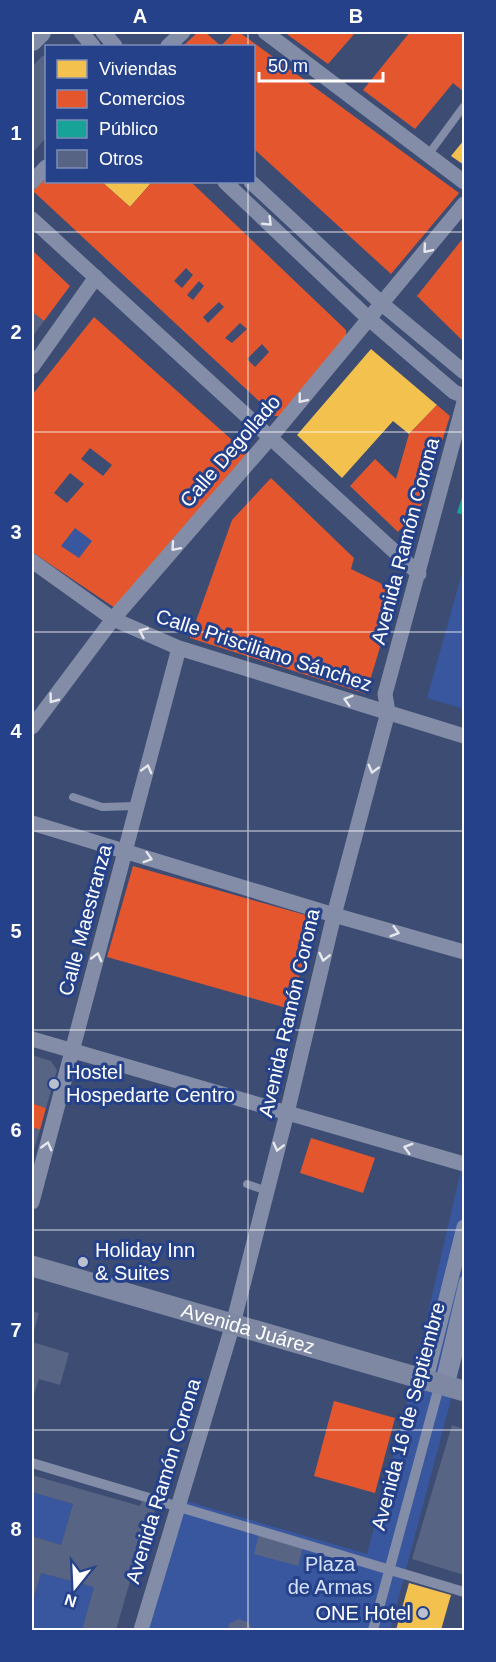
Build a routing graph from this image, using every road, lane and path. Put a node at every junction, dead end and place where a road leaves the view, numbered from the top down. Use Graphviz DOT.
graph roads {
  1 [pos="40,32"];
  2 [pos="81,32"];
  3 [pos="103,32"];
  4 [pos="183,32"];
  5 [pos="265,32"];
  6 [pos="32,40"];
  7 [pos="92,45"];
  8 [pos="114,45"];
  9 [pos="169,45"];
  10 [pos="464,106"];
  11 [pos="428,155"];
  12 [pos="45,168"];
  13 [pos="32,182"];
  14 [pos="465,182"];
  15 [pos="226,183"];
  16 [pos="252,183"];
  17 [pos="465,204"];
  18 [pos="32,219"];
  19 [pos="96,278"];
  20 [pos="381,303"];
  21 [pos="368,318"];
  22 [pos="32,367"];
  23 [pos="465,372"];
  24 [pos="465,396"];
  25 [pos="465,402"];
  26 [pos="270,438"];
  27 [pos="32,561"];
  28 [pos="418,574"];
  29 [pos="113,619"];
  30 [pos="179,648"];
  31 [pos="388,712"];
  32 [pos="32,727"];
  33 [pos="465,735"];
  34 [pos="73,797"];
  35 [pos="137,806"];
  36 [pos="32,823"];
  37 [pos="125,852"];
  38 [pos="334,915"];
  39 [pos="465,952"];
  40 [pos="32,1039"];
  41 [pos="72,1051"];
  42 [pos="287,1113"];
  43 [pos="465,1164"];
  44 [pos="247,1184"];
  45 [pos="267,1191"];
  46 [pos="32,1202"];
  47 [pos="465,1227"];
  48 [pos="32,1266"];
  49 [pos="465,1281"];
  50 [pos="465,1319"];
  51 [pos="233,1324"];
  52 [pos="444,1385"];
  53 [pos="32,1463"];
  54 [pos="177,1506"];
  55 [pos="389,1569"];
  56 [pos="465,1592"];
  57 [pos="141,1630"];
  58 [pos="373,1630"];
  1 -- 6 [label="main road"];
  2 -- 7 [label="street"];
  3 -- 8 [label="street"];
  4 -- 9 [label="street"];
  5 -- 11 [label="street"];
  10 -- 11 [label="lane"];
  11 -- 14 [label="street"];
  12 -- 13 [label="street"];
  15 -- 21 [label="street, one-way"];
  16 -- 20 [label="street"];
  17 -- 20 [label="street, Calle Degollado, one-way"];
  18 -- 19 [label="street"];
  19 -- 22 [label="street"];
  19 -- 26 [label="street"];
  20 -- 21 [label="street, Calle Degollado"];
  20 -- 23 [label="street"];
  21 -- 24 [label="street"];
  21 -- 26 [label="street, Calle Degollado, one-way"];
  25 -- 28 [label="street, Avenida Ramón Corona"];
  26 -- 28 [label="street"];
  26 -- 29 [label="street, Calle Degollado, one-way"];
  27 -- 29 [label="street, Calle Prisciliano Sánchez"];
  28 -- 31 [label="street, Avenida Ramón Corona"];
  30 -- 29 [label="street, Calle Prisciliano Sánchez, one-way"];
  29 -- 32 [label="street, Calle Degollado, one-way"];
  31 -- 30 [label="street, Calle Prisciliano Sánchez, one-way"];
  35 -- 30 [label="street, Calle Maestranza, one-way"];
  31 -- 33 [label="street, Calle Prisciliano Sánchez"];
  31 -- 38 [label="street, Avenida Ramón Corona, one-way"];
  34 -- 35 [label="lane"];
  35 -- 37 [label="street, Calle Maestranza"];
  36 -- 37 [label="street"];
  37 -- 38 [label="street, one-way"];
  41 -- 37 [label="street, Calle Maestranza, one-way"];
  38 -- 39 [label="street, one-way"];
  38 -- 42 [label="street, Avenida Ramón Corona, one-way"];
  40 -- 41 [label="street"];
  41 -- 42 [label="street"];
  46 -- 41 [label="street, Calle Maestranza, one-way"];
  43 -- 42 [label="street, one-way"];
  42 -- 45 [label="street, Avenida Ramón Corona, one-way"];
  44 -- 45 [label="lane"];
  45 -- 51 [label="street, Avenida Ramón Corona"];
  47 -- 52 [label="street, Avenida 16 de Septiembre"];
  48 -- 51 [label="main road, Avenida Juárez"];
  49 -- 52 [label="street, Avenida 16 de Septiembre"];
  50 -- 52 [label="street, Avenida 16 de Septiembre"];
  51 -- 52 [label="main road, Avenida Juárez"];
  51 -- 54 [label="street, Avenida Ramón Corona"];
  52 -- 55 [label="street, Avenida 16 de Septiembre"];
  53 -- 54 [label="street"];
  54 -- 55 [label="street"];
  54 -- 57 [label="street, Avenida Ramón Corona"];
  55 -- 56 [label="street"];
  55 -- 58 [label="street, Avenida 16 de Septiembre"];
}
